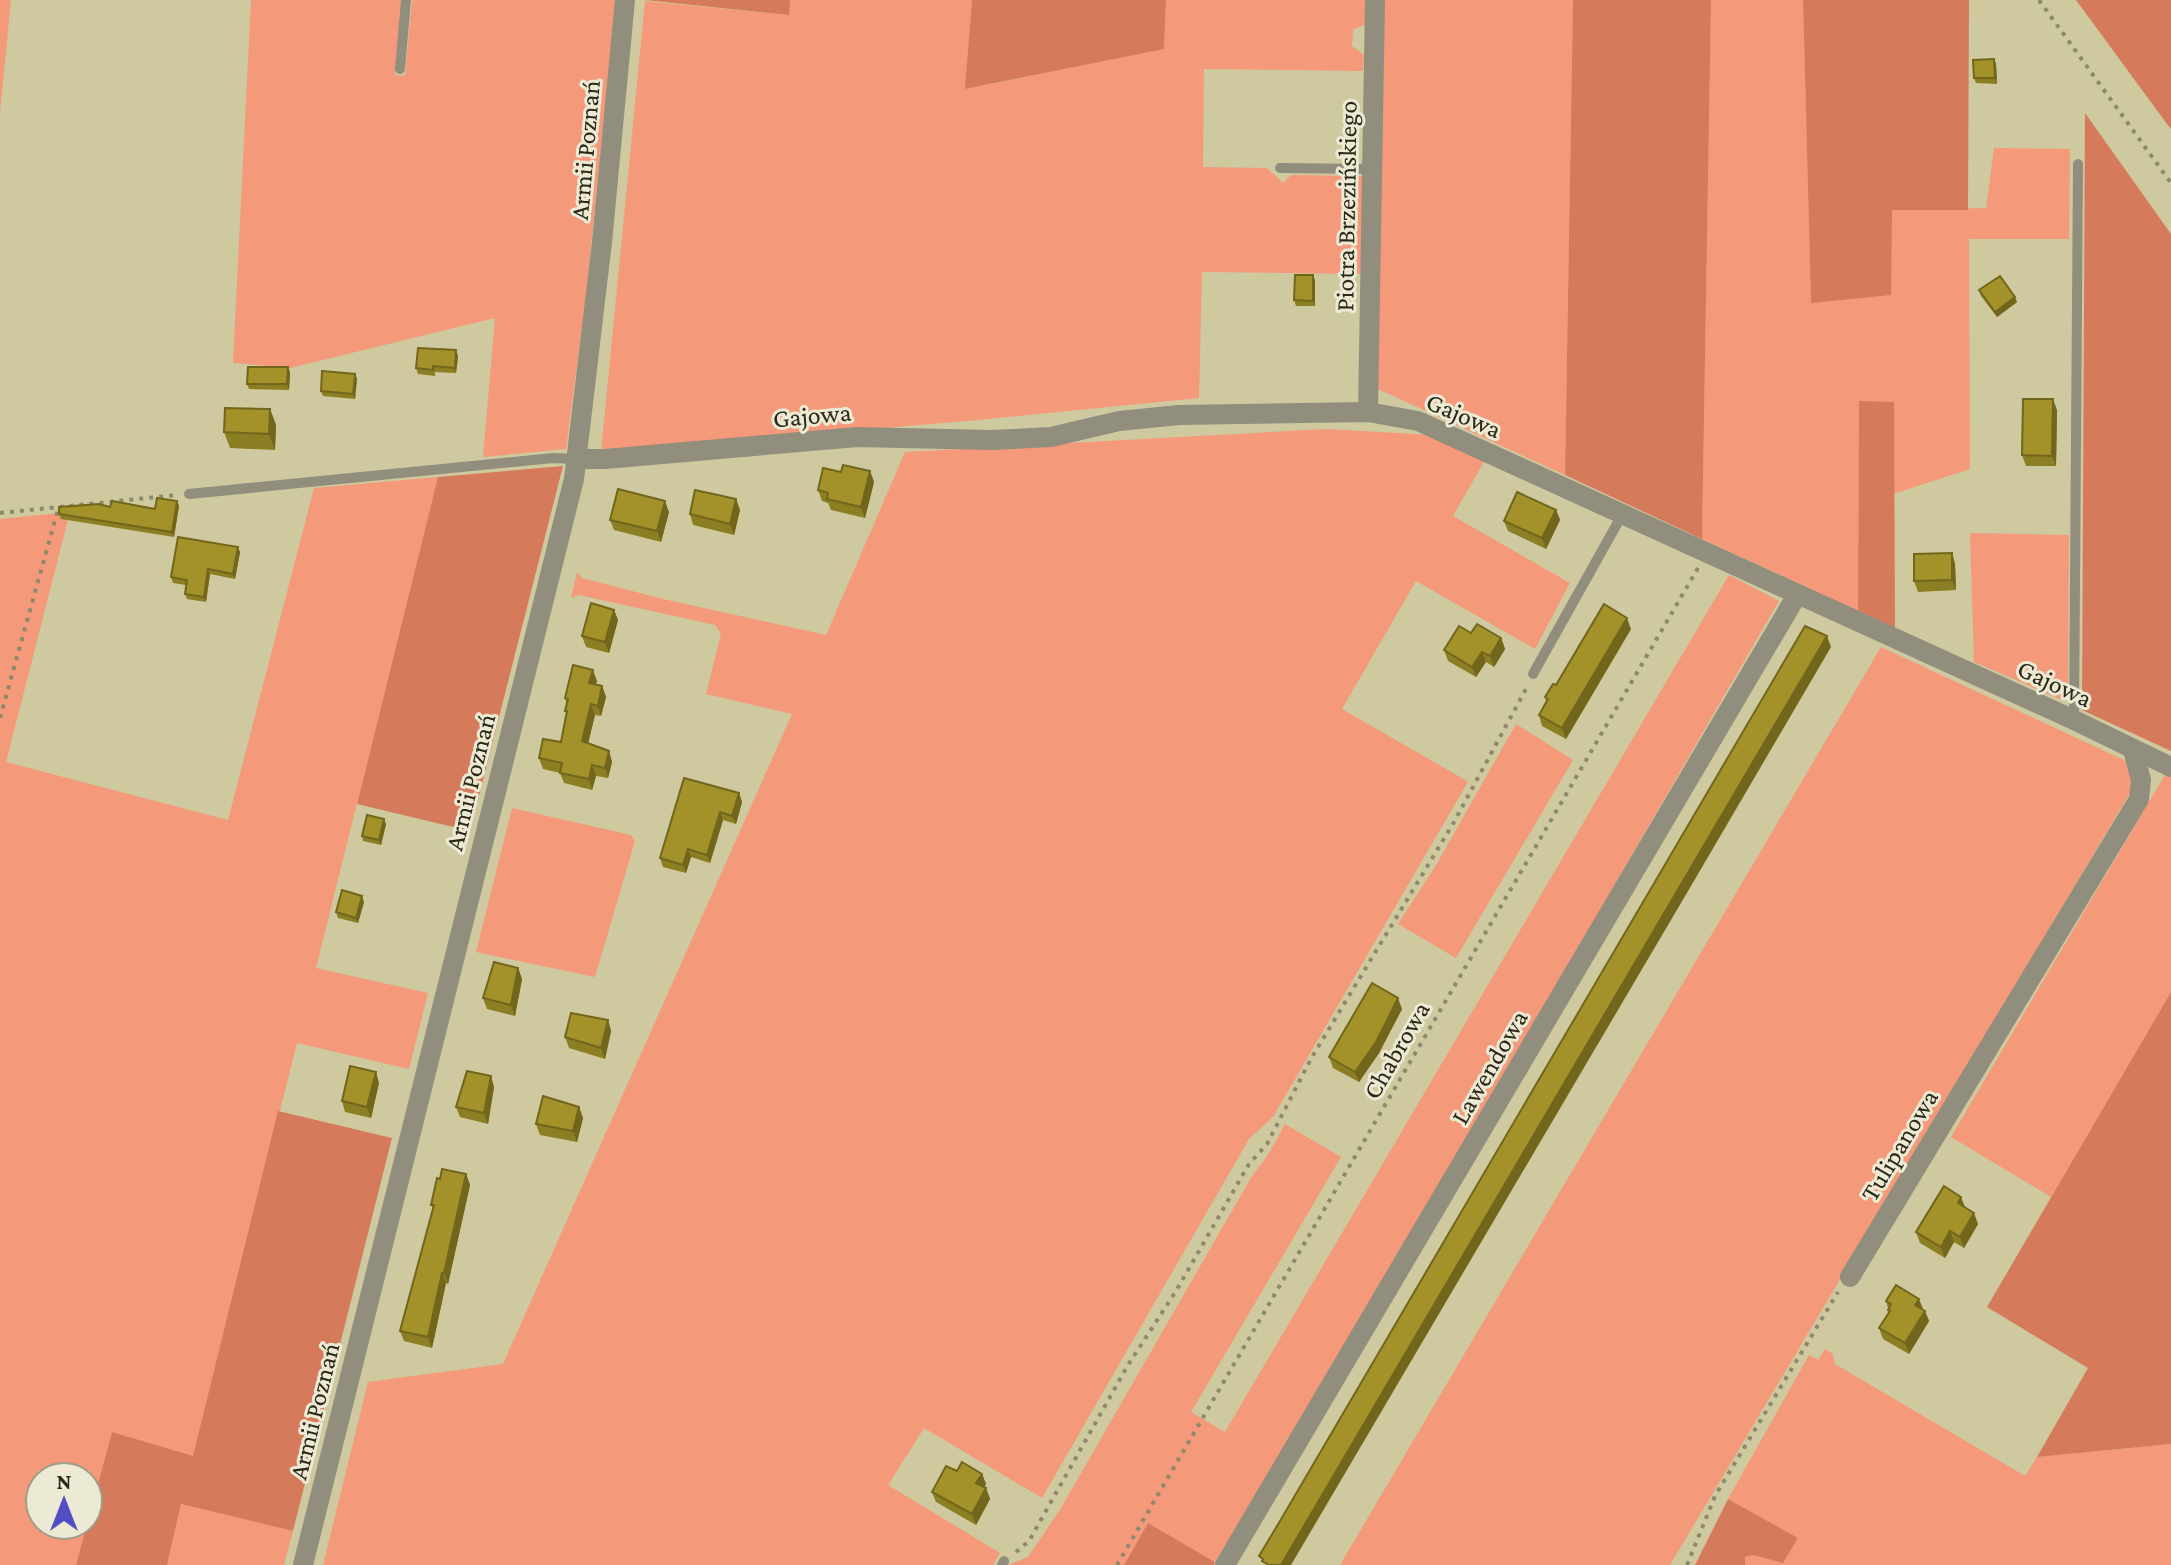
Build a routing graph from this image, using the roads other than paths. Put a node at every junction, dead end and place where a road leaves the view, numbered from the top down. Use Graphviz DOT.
graph roads {
  1 [pos="406,0"];
  2 [pos="625,0"];
  3 [pos="1375,0"];
  4 [pos="400,69"];
  5 [pos="2078,164"];
  6 [pos="1280,168"];
  7 [pos="1372,169"];
  8 [pos="1368,412"];
  9 [pos="578,459"];
  10 [pos="189,494"];
  11 [pos="1622,515"];
  12 [pos="1797,595"];
  13 [pos="1533,674"];
  14 [pos="2074,720"];
  15 [pos="2133,750"];
  16 [pos="2171,767"];
  17 [pos="1850,1277"];
  18 [pos="303,1565"];
  19 [pos="1225,1565"];
  1 -- 4 [label="lane"];
  2 -- 9 [label="street, Armii Poznań"];
  3 -- 7 [label="street, Piotra Brzezińskiego"];
  5 -- 14 [label="lane"];
  6 -- 7 [label="lane"];
  7 -- 8 [label="street, Piotra Brzezińskiego"];
  8 -- 9 [label="street, Gajowa"];
  8 -- 11 [label="street, Gajowa"];
  9 -- 10 [label="lane"];
  9 -- 18 [label="street, Armii Poznań"];
  11 -- 12 [label="street, Gajowa"];
  11 -- 13 [label="lane"];
  12 -- 14 [label="street, Gajowa"];
  12 -- 19 [label="street, Lawendowa"];
  14 -- 15 [label="street, Gajowa"];
  15 -- 16 [label="street, Gajowa"];
  15 -- 17 [label="street, Tulipanowa"];
}
